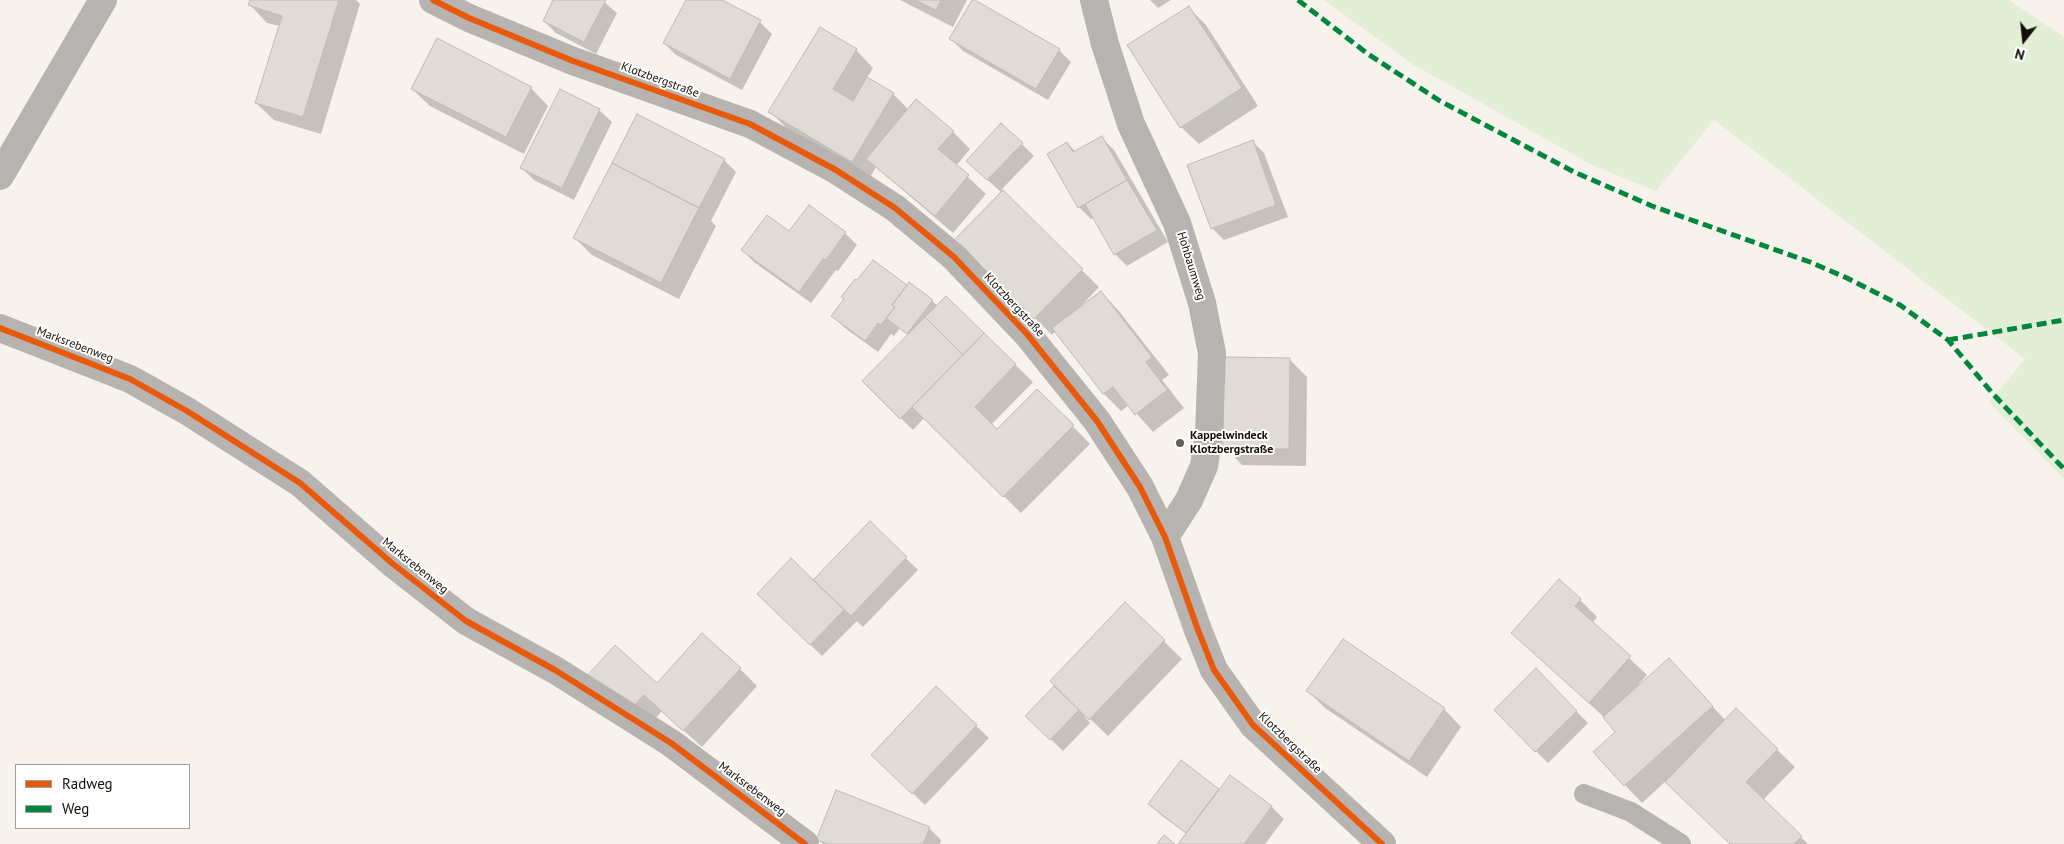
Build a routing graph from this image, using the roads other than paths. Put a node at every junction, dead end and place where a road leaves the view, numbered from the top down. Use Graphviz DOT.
graph roads {
  1 [pos="103,0"];
  2 [pos="433,0"];
  3 [pos="1094,0"];
  4 [pos="0,176"];
  5 [pos="0,328"];
  6 [pos="1165,537"];
  7 [pos="1584,794"];
  8 [pos="805,844"];
  9 [pos="1382,844"];
  10 [pos="1681,844"];
  1 -- 4 [label="street"];
  2 -- 6 [label="street, Klotzbergstraße"];
  3 -- 6 [label="street, Hohbaumweg"];
  5 -- 8 [label="street, Marksrebenweg"];
  6 -- 9 [label="street, Klotzbergstraße"];
  7 -- 10 [label="lane"];
}
